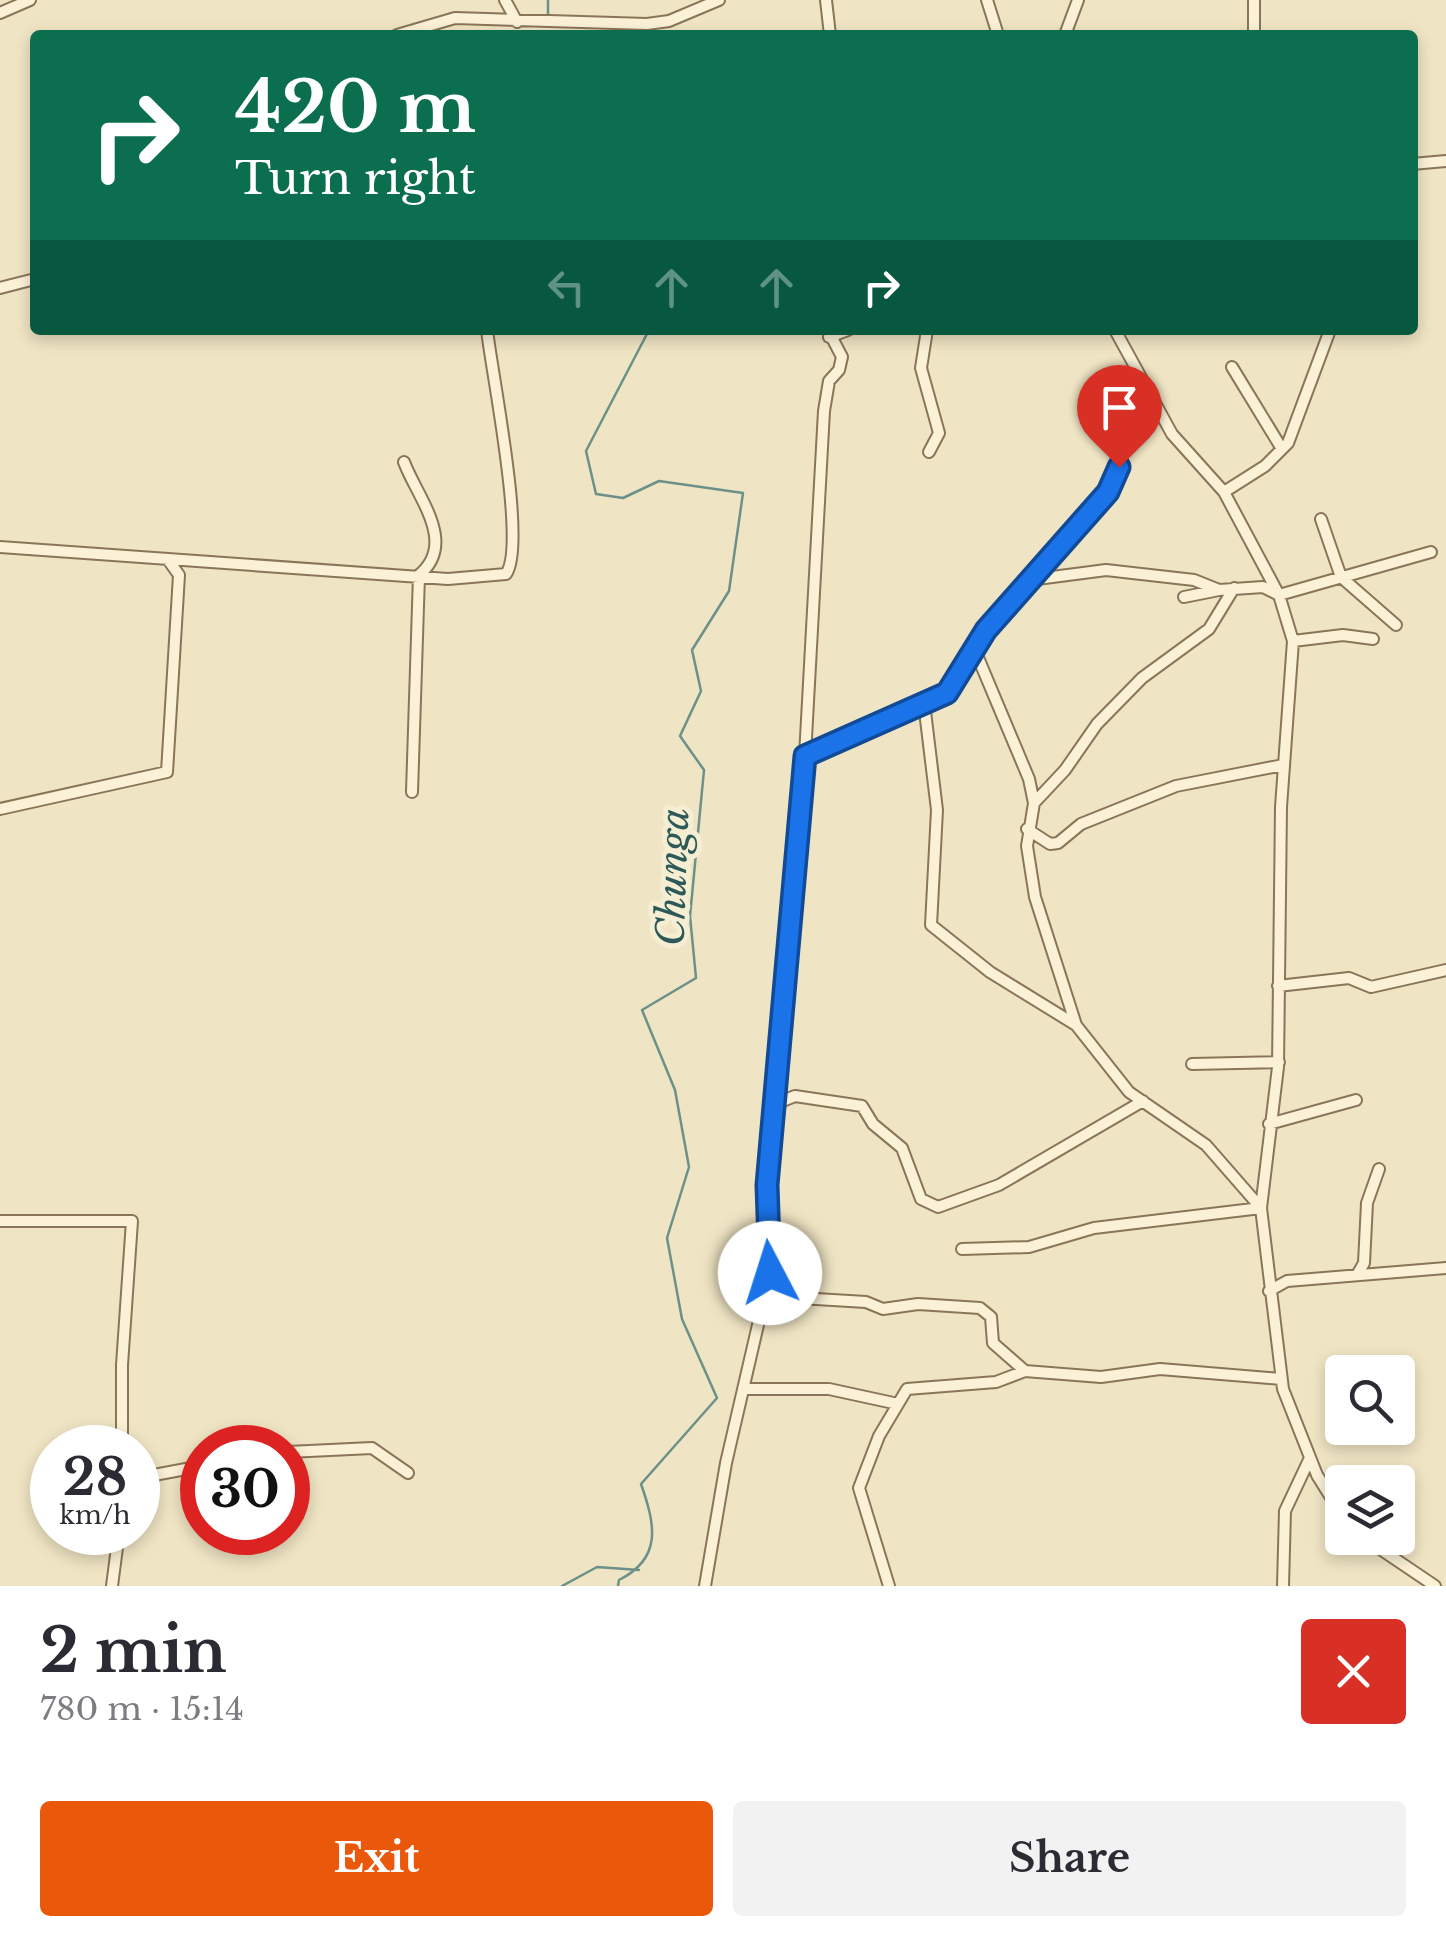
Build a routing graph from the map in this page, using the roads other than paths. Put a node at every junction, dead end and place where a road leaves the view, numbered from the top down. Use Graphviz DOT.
graph roads {
  1 [pos="30,0"];
  2 [pos="504,0"];
  3 [pos="719,0"];
  4 [pos="826,0"];
  5 [pos="987,0"];
  6 [pos="1078,0"];
  7 [pos="1254,0"];
  8 [pos="0,13"];
  9 [pos="444,20"];
  10 [pos="517,22"];
  11 [pos="413,30"];
  12 [pos="445,30"];
  13 [pos="829,30"];
  14 [pos="996,30"];
  15 [pos="1067,30"];
  16 [pos="1254,30"];
  17 [pos="1446,161"];
  18 [pos="1418,163"];
  19 [pos="30,279"];
  20 [pos="0,288"];
  21 [pos="488,335"];
  22 [pos="829,335"];
  23 [pos="926,335"];
  24 [pos="1118,335"];
  25 [pos="1328,335"];
  26 [pos="1232,367"];
  27 [pos="1158,412"];
  28 [pos="1282,449"];
  29 [pos="929,452"];
  30 [pos="404,462"];
  31 [pos="1224,492"];
  32 [pos="1321,519"];
  33 [pos="0,546"];
  34 [pos="1430,552"];
  35 [pos="164,559"];
  36 [pos="419,575"];
  37 [pos="1341,577"];
  38 [pos="1036,579"];
  39 [pos="1235,587"];
  40 [pos="1219,590"];
  41 [pos="1280,595"];
  42 [pos="1184,597"];
  43 [pos="1396,625"];
  44 [pos="1374,639"];
  45 [pos="1293,641"];
  46 [pos="974,648"];
  47 [pos="924,703"];
  48 [pos="805,756"];
  49 [pos="1283,765"];
  50 [pos="412,792"];
  51 [pos="1034,803"];
  52 [pos="0,809"];
  53 [pos="1026,830"];
  54 [pos="1446,970"];
  55 [pos="1278,986"];
  56 [pos="1076,1025"];
  57 [pos="1279,1062"];
  58 [pos="1192,1064"];
  59 [pos="1356,1100"];
  60 [pos="1144,1101"];
  61 [pos="775,1104"];
  62 [pos="1269,1124"];
  63 [pos="1379,1169"];
  64 [pos="1260,1208"];
  65 [pos="0,1221"];
  66 [pos="962,1248"];
  67 [pos="1446,1268"];
  68 [pos="1357,1275"];
  69 [pos="1269,1292"];
  70 [pos="766,1296"];
  71 [pos="1025,1371"];
  72 [pos="1281,1379"];
  73 [pos="745,1389"];
  74 [pos="898,1404"];
  75 [pos="125,1425"];
  76 [pos="310,1451"];
  77 [pos="1310,1459"];
  78 [pos="408,1473"];
  79 [pos="1325,1485"];
  80 [pos="116,1555"];
  81 [pos="1389,1555"];
  82 [pos="112,1586"];
  83 [pos="705,1586"];
  84 [pos="889,1586"];
  85 [pos="1283,1586"];
  86 [pos="1435,1586"];
  1 -- 8 [label="street"];
  2 -- 10 [label="street"];
  3 -- 10 [label="street"];
  4 -- 13 [label="street"];
  5 -- 14 [label="street"];
  6 -- 15 [label="street"];
  7 -- 16 [label="street"];
  9 -- 10 [label="street"];
  9 -- 11 [label="street"];
  9 -- 12 [label="street"];
  17 -- 18 [label="street"];
  19 -- 20 [label="street"];
  21 -- 36 [label="street"];
  22 -- 48 [label="street"];
  23 -- 29 [label="street"];
  24 -- 27 [label="street"];
  25 -- 28 [label="street"];
  26 -- 28 [label="street"];
  27 -- 31 [label="street"];
  27 -- 38 [label="street"];
  28 -- 31 [label="street"];
  30 -- 36 [label="street"];
  31 -- 41 [label="street"];
  32 -- 37 [label="street"];
  33 -- 35 [label="street"];
  34 -- 37 [label="street"];
  35 -- 36 [label="street"];
  35 -- 52 [label="street"];
  36 -- 50 [label="street"];
  37 -- 41 [label="street"];
  37 -- 43 [label="street"];
  38 -- 40 [label="street"];
  38 -- 46 [label="street"];
  39 -- 40 [label="street"];
  39 -- 41 [label="street"];
  39 -- 51 [label="street"];
  40 -- 42 [label="street"];
  41 -- 45 [label="street"];
  44 -- 45 [label="street"];
  45 -- 49 [label="street"];
  46 -- 47 [label="street"];
  46 -- 51 [label="street"];
  47 -- 48 [label="street"];
  47 -- 56 [label="street"];
  48 -- 61 [label="street"];
  49 -- 53 [label="street"];
  49 -- 55 [label="street"];
  51 -- 53 [label="street"];
  53 -- 56 [label="street"];
  54 -- 55 [label="street"];
  55 -- 57 [label="street"];
  56 -- 60 [label="street"];
  57 -- 58 [label="street"];
  57 -- 62 [label="street"];
  59 -- 62 [label="street"];
  60 -- 61 [label="street"];
  60 -- 64 [label="street"];
  61 -- 70 [label="street"];
  62 -- 64 [label="street"];
  63 -- 68 [label="street"];
  64 -- 66 [label="street"];
  64 -- 69 [label="street"];
  65 -- 75 [label="street"];
  67 -- 68 [label="street"];
  68 -- 69 [label="street"];
  69 -- 72 [label="street"];
  70 -- 71 [label="street"];
  70 -- 73 [label="street"];
  71 -- 72 [label="street"];
  71 -- 74 [label="street"];
  72 -- 77 [label="street"];
  73 -- 74 [label="street"];
  73 -- 83 [label="street"];
  74 -- 84 [label="street"];
  76 -- 78 [label="street"];
  77 -- 79 [label="street"];
  77 -- 85 [label="street"];
  80 -- 82 [label="street"];
  81 -- 86 [label="street"];
}
